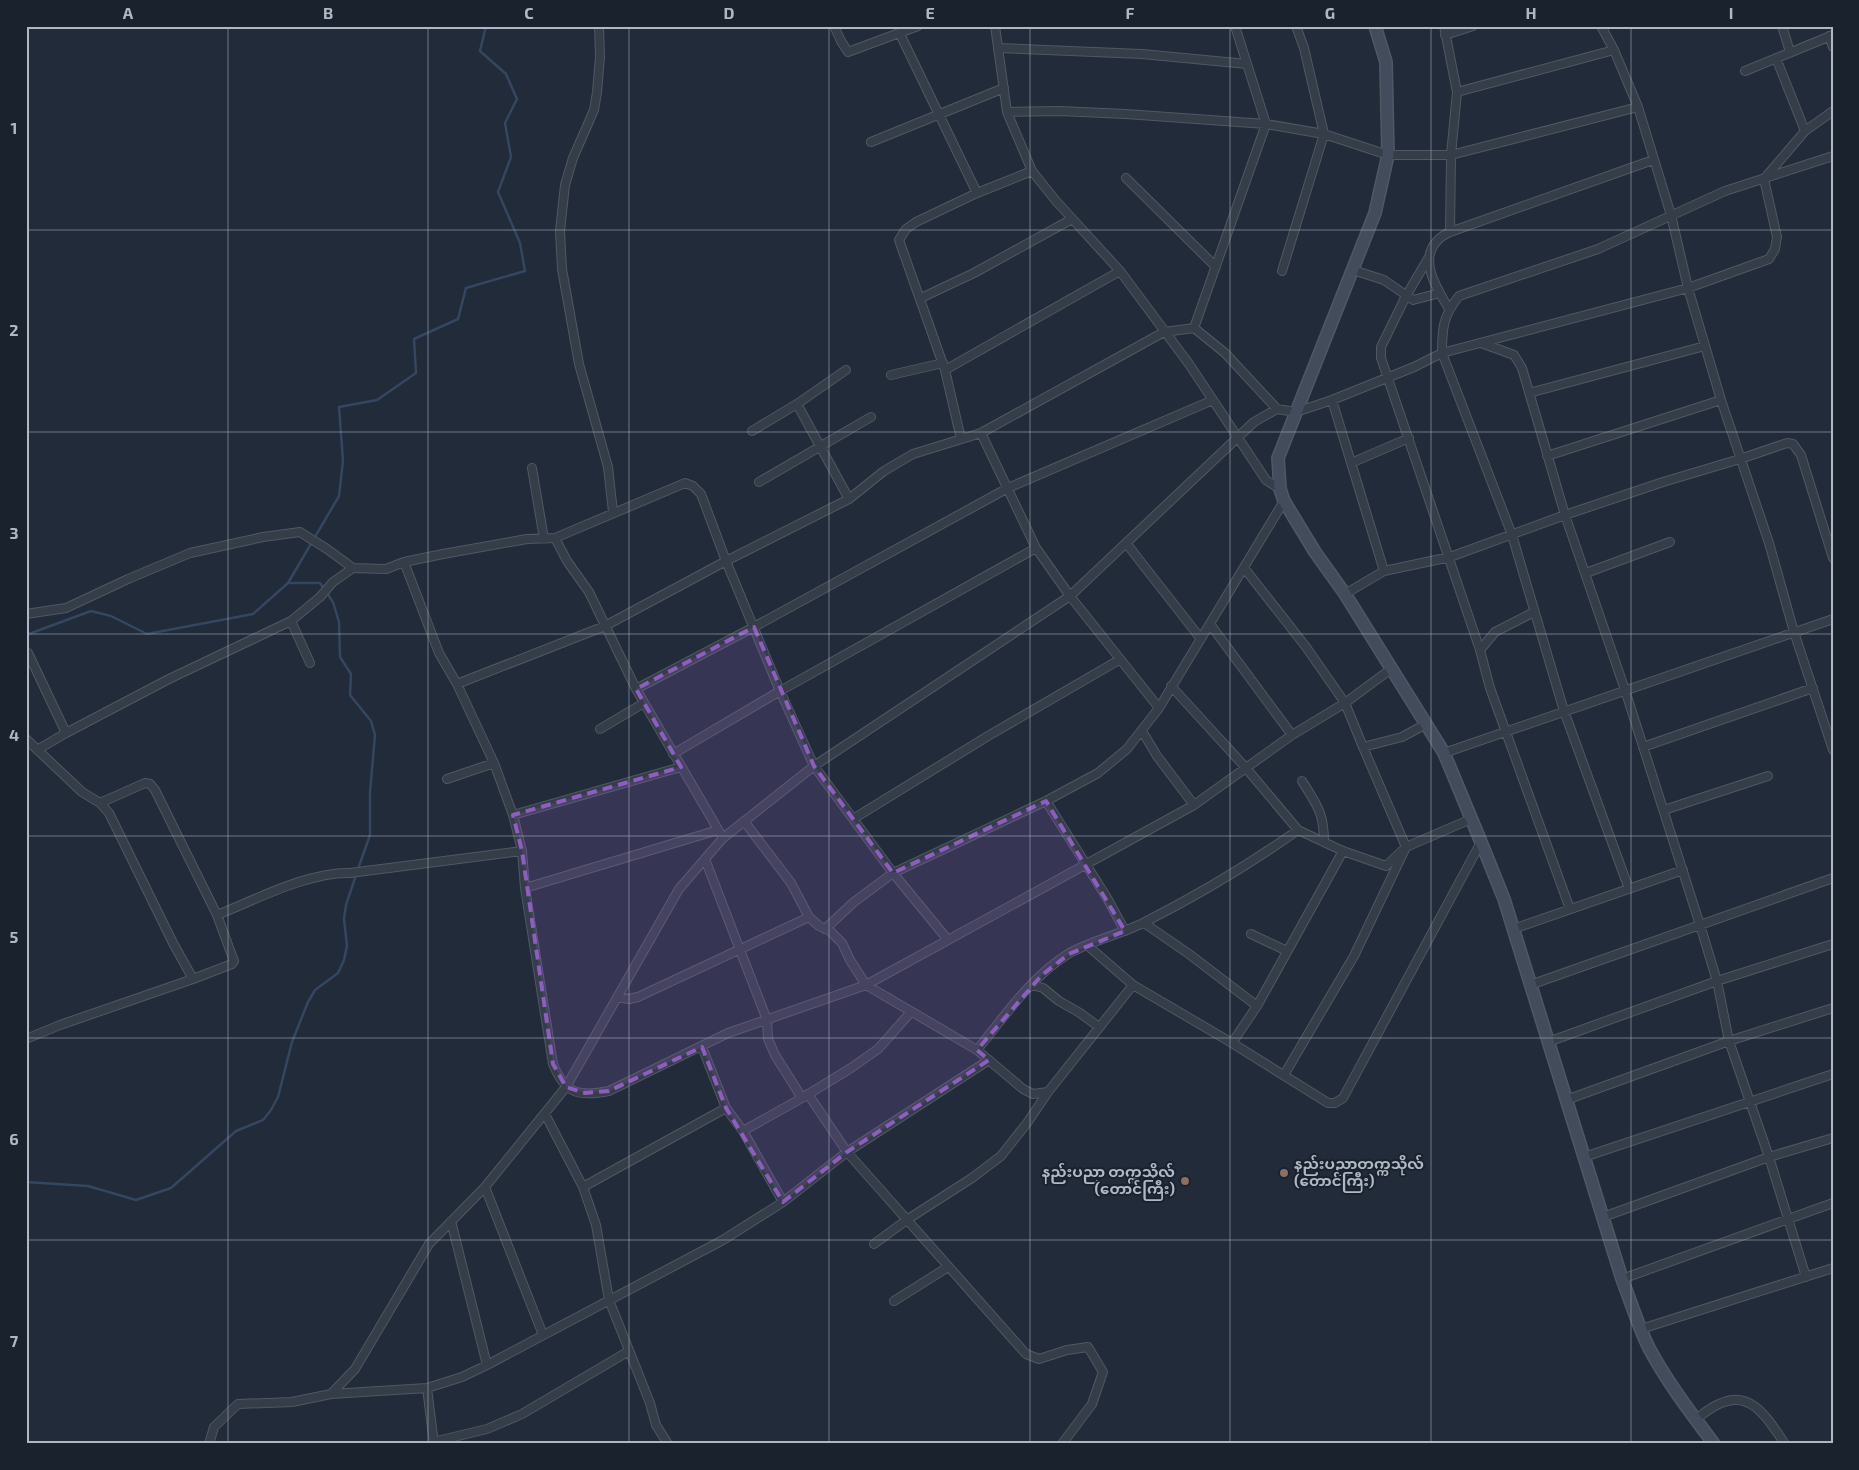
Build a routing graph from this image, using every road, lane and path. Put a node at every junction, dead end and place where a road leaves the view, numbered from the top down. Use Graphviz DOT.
graph roads {
  1 [pos="599,26"];
  2 [pos="834,26"];
  3 [pos="918,26"];
  4 [pos="995,26"];
  5 [pos="1235,26"];
  6 [pos="1296,26"];
  7 [pos="1375,26"];
  8 [pos="1444,26"];
  9 [pos="1473,26"];
  10 [pos="1600,26"];
  11 [pos="1782,26"];
  12 [pos="903,30"];
  13 [pos="1445,35"];
  14 [pos="1831,35"];
  15 [pos="999,48"];
  16 [pos="1833,48"];
  17 [pos="1614,50"];
  18 [pos="1790,52"];
  19 [pos="1776,58"];
  20 [pos="1247,64"];
  21 [pos="1745,71"];
  22 [pos="1004,88"];
  23 [pos="1457,92"];
  24 [pos="1638,107"];
  25 [pos="1833,111"];
  26 [pos="1007,112"];
  27 [pos="939,115"];
  28 [pos="1266,124"];
  29 [pos="1805,131"];
  30 [pos="1324,134"];
  31 [pos="871,142"];
  32 [pos="1388,155"];
  33 [pos="1451,155"];
  34 [pos="1833,156"];
  35 [pos="1653,160"];
  36 [pos="1032,171"];
  37 [pos="1126,178"];
  38 [pos="1764,178"];
  39 [pos="976,193"];
  40 [pos="1671,216"];
  41 [pos="1072,219"];
  42 [pos="1450,232"];
  43 [pos="1429,257"];
  44 [pos="1216,267"];
  45 [pos="1353,270"];
  46 [pos="1120,271"];
  47 [pos="1282,271"];
  48 [pos="1688,288"];
  49 [pos="1440,294"];
  50 [pos="1406,296"];
  51 [pos="921,298"];
  52 [pos="1449,309"];
  53 [pos="1194,328"];
  54 [pos="1164,332"];
  55 [pos="1479,343"];
  56 [pos="1705,346"];
  57 [pos="1442,353"];
  58 [pos="944,366"];
  59 [pos="846,370"];
  60 [pos="891,375"];
  61 [pos="1388,378"];
  62 [pos="1529,394"];
  63 [pos="1213,400"];
  64 [pos="1332,400"];
  65 [pos="1721,400"];
  66 [pos="797,404"];
  67 [pos="1277,409"];
  68 [pos="1296,412"];
  69 [pos="871,417"];
  70 [pos="752,431"];
  71 [pos="981,433"];
  72 [pos="1238,436"];
  73 [pos="1409,438"];
  74 [pos="961,439"];
  75 [pos="820,446"];
  76 [pos="1548,456"];
  77 [pos="1740,459"];
  78 [pos="1351,462"];
  79 [pos="532,468"];
  80 [pos="759,482"];
  81 [pos="1008,488"];
  82 [pos="1280,489"];
  83 [pos="849,499"];
  84 [pos="1284,501"];
  85 [pos="613,512"];
  86 [pos="1565,515"];
  87 [pos="1512,535"];
  88 [pos="555,538"];
  89 [pos="544,539"];
  90 [pos="1670,542"];
  91 [pos="1126,543"];
  92 [pos="1036,548"];
  93 [pos="1450,557"];
  94 [pos="1833,558"];
  95 [pos="726,561"];
  96 [pos="404,562"];
  97 [pos="353,568"];
  98 [pos="1245,568"];
  99 [pos="1384,571"];
  100 [pos="1586,573"];
  101 [pos="1345,594"];
  102 [pos="1070,596"];
  103 [pos="1534,612"];
  104 [pos="26,614"];
  105 [pos="1833,619"];
  106 [pos="292,621"];
  107 [pos="1210,624"];
  108 [pos="606,626"];
  109 [pos="754,627"];
  110 [pos="1794,632"];
  111 [pos="1201,639"];
  112 [pos="1480,650"];
  113 [pos="28,653"];
  114 [pos="1119,660"];
  115 [pos="310,663"];
  116 [pos="1391,668"];
  117 [pos="458,684"];
  118 [pos="1171,686"];
  119 [pos="1813,688"];
  120 [pos="636,689"];
  121 [pos="1625,690"];
  122 [pos="780,691"];
  123 [pos="644,703"];
  124 [pos="1346,703"];
  125 [pos="1159,708"];
  126 [pos="1564,711"];
  127 [pos="1426,724"];
  128 [pos="600,729"];
  129 [pos="1142,731"];
  130 [pos="1507,732"];
  131 [pos="66,733"];
  132 [pos="1292,735"];
  133 [pos="26,740"];
  134 [pos="1363,747"];
  135 [pos="1643,747"];
  136 [pos="38,750"];
  137 [pos="1833,750"];
  138 [pos="1444,753"];
  139 [pos="673,754"];
  140 [pos="494,763"];
  141 [pos="814,766"];
  142 [pos="681,767"];
  143 [pos="1246,768"];
  144 [pos="1768,776"];
  145 [pos="447,779"];
  146 [pos="1302,781"];
  147 [pos="1046,801"];
  148 [pos="100,803"];
  149 [pos="1194,805"];
  150 [pos="1664,810"];
  151 [pos="513,815"];
  152 [pos="853,819"];
  153 [pos="1471,819"];
  154 [pos="744,821"];
  155 [pos="718,830"];
  156 [pos="1298,830"];
  157 [pos="723,838"];
  158 [pos="1324,842"];
  159 [pos="1481,842"];
  160 [pos="1406,847"];
  161 [pos="522,851"];
  162 [pos="1343,851"];
  163 [pos="705,859"];
  164 [pos="1086,864"];
  165 [pos="1683,870"];
  166 [pos="893,873"];
  167 [pos="1833,878"];
  168 [pos="524,888"];
  169 [pos="1629,889"];
  170 [pos="1570,909"];
  171 [pos="217,915"];
  172 [pos="809,917"];
  173 [pos="1144,923"];
  174 [pos="1700,925"];
  175 [pos="825,929"];
  176 [pos="1514,930"];
  177 [pos="1125,931"];
  178 [pos="1250,934"];
  179 [pos="948,940"];
  180 [pos="1833,944"];
  181 [pos="1088,946"];
  182 [pos="740,950"];
  183 [pos="1287,951"];
  184 [pos="193,979"];
  185 [pos="1717,981"];
  186 [pos="866,984"];
  187 [pos="1133,984"];
  188 [pos="1032,985"];
  189 [pos="1530,985"];
  190 [pos="617,997"];
  191 [pos="1257,1006"];
  192 [pos="1833,1008"];
  193 [pos="912,1012"];
  194 [pos="767,1020"];
  195 [pos="1099,1027"];
  196 [pos="26,1039"];
  197 [pos="1729,1041"];
  198 [pos="1548,1042"];
  199 [pos="1232,1043"];
  200 [pos="702,1047"];
  201 [pos="977,1050"];
  202 [pos="989,1060"];
  203 [pos="1833,1074"];
  204 [pos="1284,1075"];
  205 [pos="566,1088"];
  206 [pos="1048,1092"];
  207 [pos="805,1096"];
  208 [pos="1566,1100"];
  209 [pos="1750,1102"];
  210 [pos="726,1108"];
  211 [pos="545,1114"];
  212 [pos="743,1131"];
  213 [pos="1833,1138"];
  214 [pos="847,1152"];
  215 [pos="1584,1157"];
  216 [pos="1769,1157"];
  217 [pos="486,1187"];
  218 [pos="583,1187"];
  219 [pos="783,1202"];
  220 [pos="1833,1203"];
  221 [pos="1602,1217"];
  222 [pos="908,1219"];
  223 [pos="1787,1219"];
  224 [pos="451,1221"];
  225 [pos="874,1244"];
  226 [pos="948,1267"];
  227 [pos="1833,1268"];
  228 [pos="1806,1276"];
  229 [pos="1622,1279"];
  230 [pos="609,1300"];
  231 [pos="894,1301"];
  232 [pos="1641,1329"];
  233 [pos="543,1335"];
  234 [pos="629,1351"];
  235 [pos="487,1365"];
  236 [pos="427,1388"];
  237 [pos="331,1394"];
  238 [pos="1696,1419"];
  239 [pos="433,1443"];
  240 [pos="209,1444"];
  241 [pos="668,1444"];
  242 [pos="1062,1444"];
  243 [pos="1714,1444"];
  244 [pos="1785,1444"];
  1 -- 85 [label="street"];
  2 -- 12 [label="street"];
  3 -- 12 [label="street"];
  4 -- 15 [label="street"];
  5 -- 20 [label="street"];
  6 -- 30 [label="street"];
  7 -- 32 [label="main road"];
  8 -- 13 [label="street"];
  9 -- 13 [label="street"];
  10 -- 17 [label="street"];
  11 -- 18 [label="street"];
  12 -- 27 [label="street"];
  13 -- 23 [label="street"];
  14 -- 16 [label="street"];
  14 -- 18 [label="street"];
  15 -- 20 [label="street"];
  15 -- 22 [label="street"];
  17 -- 23 [label="street"];
  17 -- 24 [label="street"];
  18 -- 19 [label="street"];
  19 -- 21 [label="street"];
  19 -- 29 [label="street"];
  20 -- 28 [label="street"];
  22 -- 26 [label="street"];
  22 -- 27 [label="street"];
  23 -- 33 [label="street"];
  24 -- 33 [label="street"];
  24 -- 35 [label="street"];
  25 -- 29 [label="street"];
  26 -- 28 [label="street"];
  26 -- 36 [label="street"];
  27 -- 31 [label="street"];
  27 -- 39 [label="street"];
  28 -- 30 [label="street"];
  28 -- 44 [label="street"];
  29 -- 38 [label="street"];
  30 -- 32 [label="street"];
  30 -- 47 [label="street"];
  32 -- 33 [label="street"];
  32 -- 45 [label="main road"];
  33 -- 42 [label="street"];
  34 -- 38 [label="street"];
  35 -- 40 [label="street"];
  35 -- 42 [label="street"];
  36 -- 39 [label="street"];
  36 -- 41 [label="street"];
  37 -- 44 [label="street"];
  38 -- 40 [label="street"];
  38 -- 48 [label="street"];
  39 -- 51 [label="street"];
  40 -- 48 [label="street"];
  40 -- 52 [label="street"];
  41 -- 46 [label="street"];
  41 -- 51 [label="street"];
  42 -- 43 [label="street"];
  43 -- 49 [label="street"];
  43 -- 50 [label="street"];
  44 -- 53 [label="street"];
  45 -- 50 [label="street"];
  45 -- 68 [label="main road"];
  46 -- 54 [label="street"];
  46 -- 58 [label="street"];
  48 -- 55 [label="street"];
  48 -- 56 [label="street"];
  49 -- 50 [label="street"];
  49 -- 52 [label="street"];
  50 -- 61 [label="street"];
  51 -- 58 [label="street"];
  52 -- 57 [label="street"];
  53 -- 54 [label="street"];
  53 -- 67 [label="street"];
  54 -- 63 [label="street"];
  54 -- 71 [label="street"];
  55 -- 57 [label="street"];
  55 -- 62 [label="street"];
  56 -- 62 [label="street"];
  56 -- 65 [label="street"];
  57 -- 61 [label="street"];
  57 -- 87 [label="street"];
  58 -- 60 [label="street"];
  58 -- 74 [label="street"];
  59 -- 66 [label="street"];
  61 -- 64 [label="street"];
  61 -- 73 [label="street"];
  62 -- 76 [label="street"];
  63 -- 72 [label="street"];
  63 -- 81 [label="street"];
  64 -- 68 [label="street"];
  64 -- 78 [label="street"];
  65 -- 76 [label="street"];
  65 -- 77 [label="street"];
  66 -- 70 [label="street"];
  66 -- 75 [label="street"];
  67 -- 68 [label="street"];
  67 -- 72 [label="street"];
  68 -- 82 [label="main road"];
  69 -- 75 [label="street"];
  71 -- 74 [label="street"];
  71 -- 81 [label="street"];
  72 -- 82 [label="street"];
  72 -- 91 [label="street"];
  73 -- 78 [label="street"];
  73 -- 93 [label="street"];
  74 -- 83 [label="street"];
  75 -- 80 [label="street"];
  75 -- 83 [label="street"];
  76 -- 86 [label="street"];
  77 -- 86 [label="street"];
  77 -- 94 [label="street"];
  77 -- 110 [label="street"];
  78 -- 99 [label="street"];
  79 -- 89 [label="street"];
  81 -- 92 [label="street"];
  81 -- 109 [label="street"];
  82 -- 84 [label="main road"];
  83 -- 95 [label="street"];
  84 -- 98 [label="street"];
  84 -- 101 [label="main road"];
  85 -- 88 [label="street"];
  85 -- 95 [label="street"];
  86 -- 87 [label="street"];
  86 -- 100 [label="street"];
  87 -- 93 [label="street"];
  87 -- 103 [label="street"];
  88 -- 89 [label="street"];
  88 -- 108 [label="street"];
  89 -- 96 [label="street"];
  90 -- 100 [label="street"];
  91 -- 102 [label="street"];
  91 -- 111 [label="street"];
  92 -- 102 [label="street"];
  92 -- 122 [label="street"];
  93 -- 99 [label="street"];
  93 -- 112 [label="street"];
  95 -- 108 [label="street"];
  95 -- 109 [label="street"];
  96 -- 97 [label="street"];
  96 -- 117 [label="street"];
  97 -- 104 [label="street"];
  97 -- 106 [label="street"];
  98 -- 107 [label="street"];
  98 -- 124 [label="street"];
  99 -- 101 [label="street"];
  100 -- 121 [label="street"];
  101 -- 116 [label="main road"];
  102 -- 114 [label="street"];
  102 -- 141 [label="street"];
  103 -- 112 [label="street"];
  103 -- 126 [label="street"];
  105 -- 110 [label="street"];
  106 -- 115 [label="street"];
  106 -- 131 [label="street"];
  107 -- 111 [label="street"];
  107 -- 132 [label="street"];
  108 -- 117 [label="street"];
  108 -- 120 [label="street"];
  109 -- 120 [label="street"];
  109 -- 122 [label="street"];
  110 -- 119 [label="street"];
  110 -- 121 [label="street"];
  111 -- 118 [label="street"];
  112 -- 130 [label="street"];
  113 -- 131 [label="street"];
  114 -- 125 [label="street"];
  114 -- 152 [label="street"];
  116 -- 124 [label="street"];
  116 -- 127 [label="main road"];
  117 -- 140 [label="street"];
  118 -- 125 [label="street"];
  118 -- 143 [label="street"];
  119 -- 135 [label="street"];
  119 -- 137 [label="street"];
  120 -- 123 [label="street"];
  121 -- 126 [label="street"];
  121 -- 135 [label="street"];
  122 -- 139 [label="street"];
  122 -- 141 [label="street"];
  123 -- 128 [label="street"];
  123 -- 139 [label="street"];
  124 -- 132 [label="street"];
  124 -- 134 [label="street"];
  125 -- 129 [label="street"];
  126 -- 130 [label="street"];
  126 -- 169 [label="street"];
  127 -- 134 [label="street"];
  127 -- 138 [label="main road"];
  129 -- 147 [label="street"];
  129 -- 149 [label="street"];
  130 -- 138 [label="street"];
  130 -- 170 [label="street"];
  131 -- 136 [label="street"];
  132 -- 143 [label="street"];
  133 -- 136 [label="street"];
  134 -- 160 [label="street"];
  135 -- 150 [label="street"];
  136 -- 148 [label="street"];
  138 -- 153 [label="main road"];
  139 -- 142 [label="street"];
  140 -- 145 [label="street"];
  140 -- 151 [label="street"];
  141 -- 152 [label="street"];
  141 -- 154 [label="street"];
  142 -- 151 [label="street"];
  142 -- 155 [label="street"];
  143 -- 149 [label="street"];
  143 -- 156 [label="street"];
  144 -- 150 [label="street"];
  146 -- 158 [label="street"];
  147 -- 164 [label="street"];
  147 -- 166 [label="street"];
  148 -- 171 [label="street"];
  148 -- 184 [label="street"];
  149 -- 164 [label="street"];
  150 -- 165 [label="street"];
  151 -- 161 [label="street"];
  152 -- 166 [label="street"];
  153 -- 159 [label="main road"];
  153 -- 160 [label="street"];
  154 -- 157 [label="street"];
  154 -- 172 [label="street"];
  155 -- 157 [label="street"];
  155 -- 168 [label="street"];
  156 -- 158 [label="street"];
  156 -- 173 [label="street"];
  157 -- 163 [label="street"];
  158 -- 162 [label="street"];
  159 -- 176 [label="main road"];
  159 -- 204 [label="street"];
  160 -- 162 [label="street"];
  160 -- 204 [label="street"];
  161 -- 168 [label="street"];
  161 -- 171 [label="street"];
  162 -- 183 [label="street"];
  163 -- 182 [label="street"];
  163 -- 190 [label="street"];
  164 -- 177 [label="street"];
  164 -- 179 [label="street"];
  165 -- 169 [label="street"];
  165 -- 174 [label="street"];
  166 -- 175 [label="street"];
  166 -- 179 [label="street"];
  167 -- 174 [label="street"];
  168 -- 205 [label="street"];
  169 -- 170 [label="street"];
  170 -- 176 [label="street"];
  171 -- 184 [label="street"];
  172 -- 175 [label="street"];
  172 -- 182 [label="street"];
  173 -- 177 [label="street"];
  173 -- 191 [label="street"];
  174 -- 185 [label="street"];
  174 -- 189 [label="street"];
  175 -- 186 [label="street"];
  176 -- 189 [label="main road"];
  177 -- 181 [label="street"];
  178 -- 183 [label="street"];
  179 -- 186 [label="street"];
  180 -- 185 [label="street"];
  181 -- 187 [label="street"];
  181 -- 188 [label="street"];
  182 -- 190 [label="street"];
  182 -- 194 [label="street"];
  183 -- 191 [label="street"];
  184 -- 196 [label="street"];
  185 -- 197 [label="street"];
  185 -- 198 [label="street"];
  186 -- 193 [label="street"];
  186 -- 194 [label="street"];
  187 -- 195 [label="street"];
  187 -- 199 [label="street"];
  188 -- 195 [label="street"];
  188 -- 201 [label="street"];
  189 -- 198 [label="main road"];
  190 -- 205 [label="street"];
  191 -- 199 [label="street"];
  192 -- 197 [label="street"];
  193 -- 201 [label="street"];
  193 -- 207 [label="street"];
  194 -- 200 [label="street"];
  194 -- 207 [label="street"];
  195 -- 206 [label="street"];
  197 -- 208 [label="street"];
  197 -- 209 [label="street"];
  198 -- 208 [label="main road"];
  199 -- 204 [label="street"];
  200 -- 205 [label="street"];
  200 -- 210 [label="street"];
  201 -- 202 [label="street"];
  202 -- 206 [label="street"];
  202 -- 214 [label="street"];
  203 -- 209 [label="street"];
  205 -- 211 [label="street"];
  206 -- 222 [label="street"];
  207 -- 212 [label="street"];
  207 -- 214 [label="street"];
  208 -- 215 [label="main road"];
  209 -- 215 [label="street"];
  209 -- 216 [label="street"];
  210 -- 212 [label="street"];
  210 -- 218 [label="street"];
  211 -- 217 [label="street"];
  211 -- 218 [label="street"];
  212 -- 219 [label="street"];
  213 -- 216 [label="street"];
  214 -- 219 [label="street"];
  214 -- 222 [label="street"];
  215 -- 221 [label="main road"];
  216 -- 221 [label="street"];
  216 -- 223 [label="street"];
  217 -- 224 [label="street"];
  217 -- 233 [label="street"];
  218 -- 230 [label="street"];
  219 -- 230 [label="street"];
  220 -- 223 [label="street"];
  221 -- 229 [label="main road"];
  222 -- 225 [label="street"];
  222 -- 226 [label="street"];
  223 -- 228 [label="street"];
  223 -- 229 [label="street"];
  224 -- 235 [label="street"];
  224 -- 237 [label="street"];
  226 -- 231 [label="street"];
  226 -- 242 [label="street"];
  227 -- 228 [label="street"];
  228 -- 232 [label="street"];
  229 -- 232 [label="main road"];
  230 -- 233 [label="street"];
  230 -- 234 [label="street"];
  232 -- 238 [label="main road"];
  233 -- 235 [label="street"];
  234 -- 239 [label="street"];
  234 -- 241 [label="street"];
  235 -- 236 [label="street"];
  236 -- 237 [label="street"];
  236 -- 239 [label="street"];
  237 -- 240 [label="street"];
  238 -- 243 [label="main road"];
  238 -- 244 [label="street"];
}
